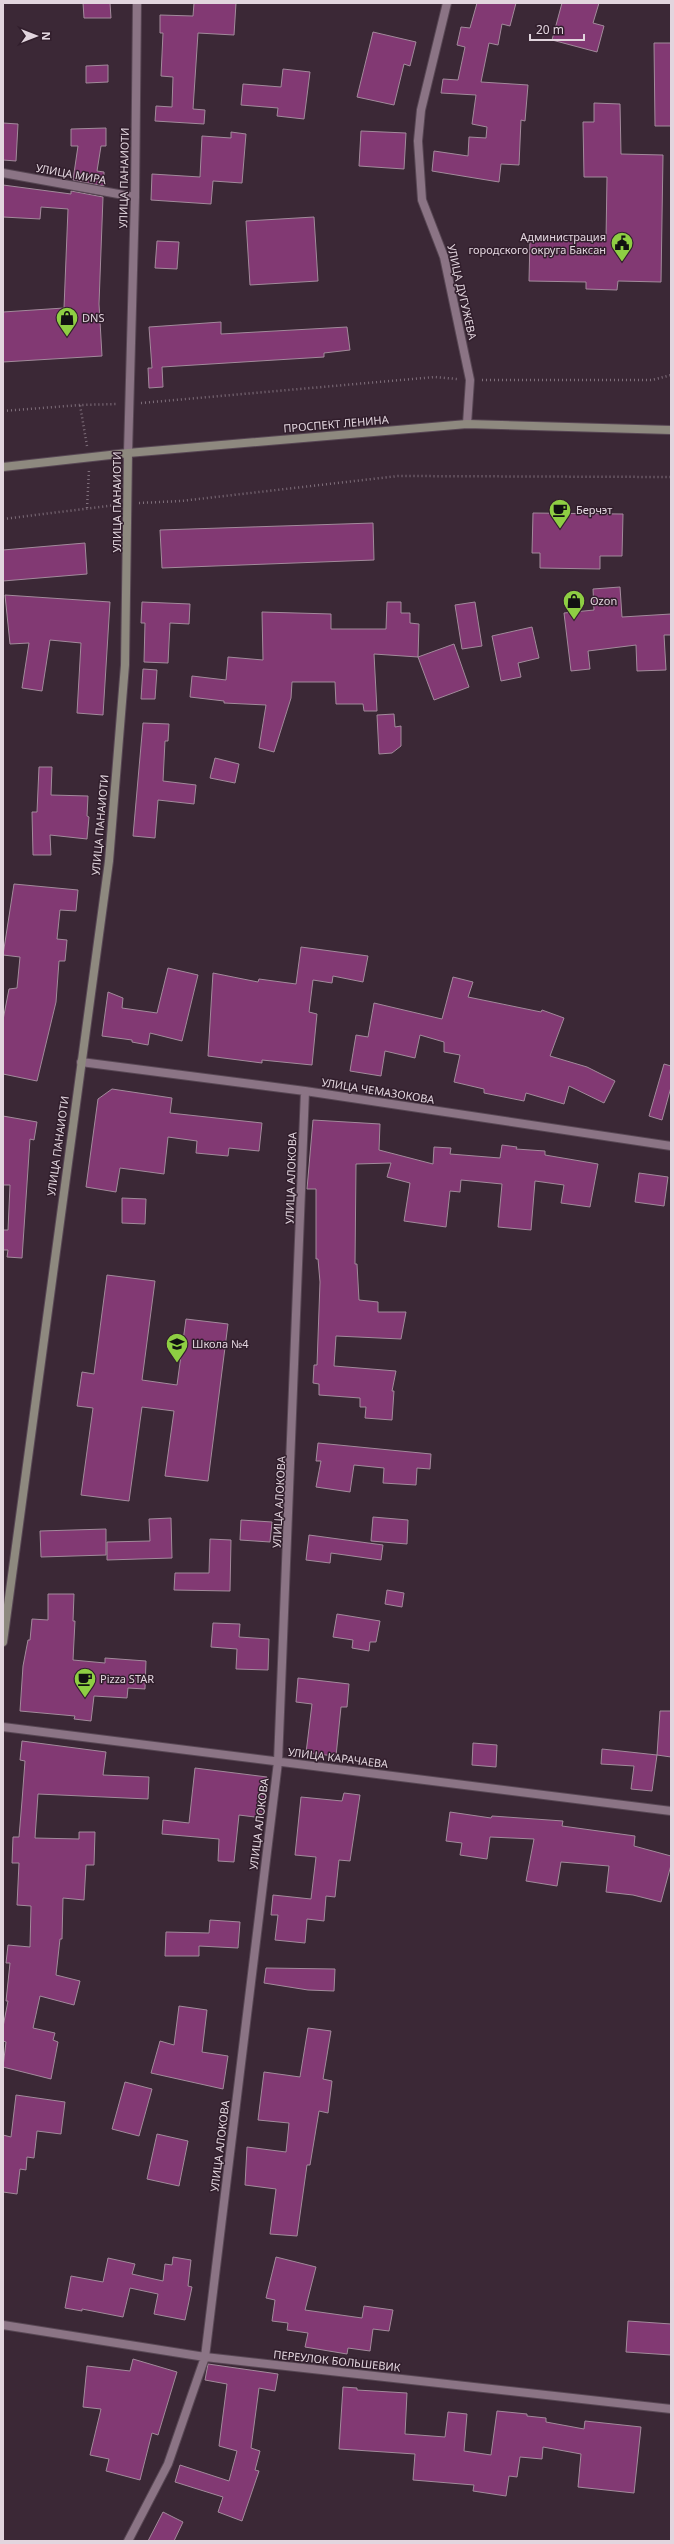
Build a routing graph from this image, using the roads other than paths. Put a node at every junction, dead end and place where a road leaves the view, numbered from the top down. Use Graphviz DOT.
graph roads {
  1 [pos="136,3"];
  2 [pos="447,3"];
  3 [pos="3,173"];
  4 [pos="135,198"];
  5 [pos="467,424"];
  6 [pos="671,430"];
  7 [pos="128,453"];
  8 [pos="3,467"];
  9 [pos="81,1062"];
  10 [pos="305,1091"];
  11 [pos="671,1146"];
  12 [pos="3,1642"];
  13 [pos="3,1727"];
  14 [pos="278,1762"];
  15 [pos="671,1811"];
  16 [pos="3,2324"];
  17 [pos="205,2358"];
  18 [pos="671,2409"];
  19 [pos="128,2541"];
  1 -- 4 [label="street, УЛИЦА ПАНАИОТИ"];
  2 -- 5 [label="street, УЛИЦА ДУГУЖЕВА"];
  3 -- 4 [label="street, УЛИЦА МИРА"];
  4 -- 7 [label="street, УЛИЦА ПАНАИОТИ"];
  5 -- 6 [label="street, ПРОСПЕКТ ЛЕНИНА"];
  5 -- 7 [label="street, ПРОСПЕКТ ЛЕНИНА"];
  7 -- 8 [label="street, ПРОСПЕКТ ЛЕНИНА"];
  7 -- 9 [label="street, УЛИЦА ПАНАИОТИ"];
  9 -- 10 [label="street, УЛИЦА ЧЕМАЗОКОВА"];
  9 -- 12 [label="street, УЛИЦА ПАНАИОТИ"];
  10 -- 11 [label="street, УЛИЦА ЧЕМАЗОКОВА"];
  10 -- 14 [label="street, УЛИЦА АЛОКОВА"];
  13 -- 14 [label="street, УЛИЦА КАРАЧАЕВА"];
  14 -- 15 [label="street, УЛИЦА КАРАЧАЕВА"];
  14 -- 17 [label="street, УЛИЦА АЛОКОВА"];
  16 -- 17 [label="street, ПЕРЕУЛОК БОЛЬШЕВИК"];
  17 -- 18 [label="street, ПЕРЕУЛОК БОЛЬШЕВИК"];
  17 -- 19 [label="street, УЛИЦА АЛОКОВА"];
}
